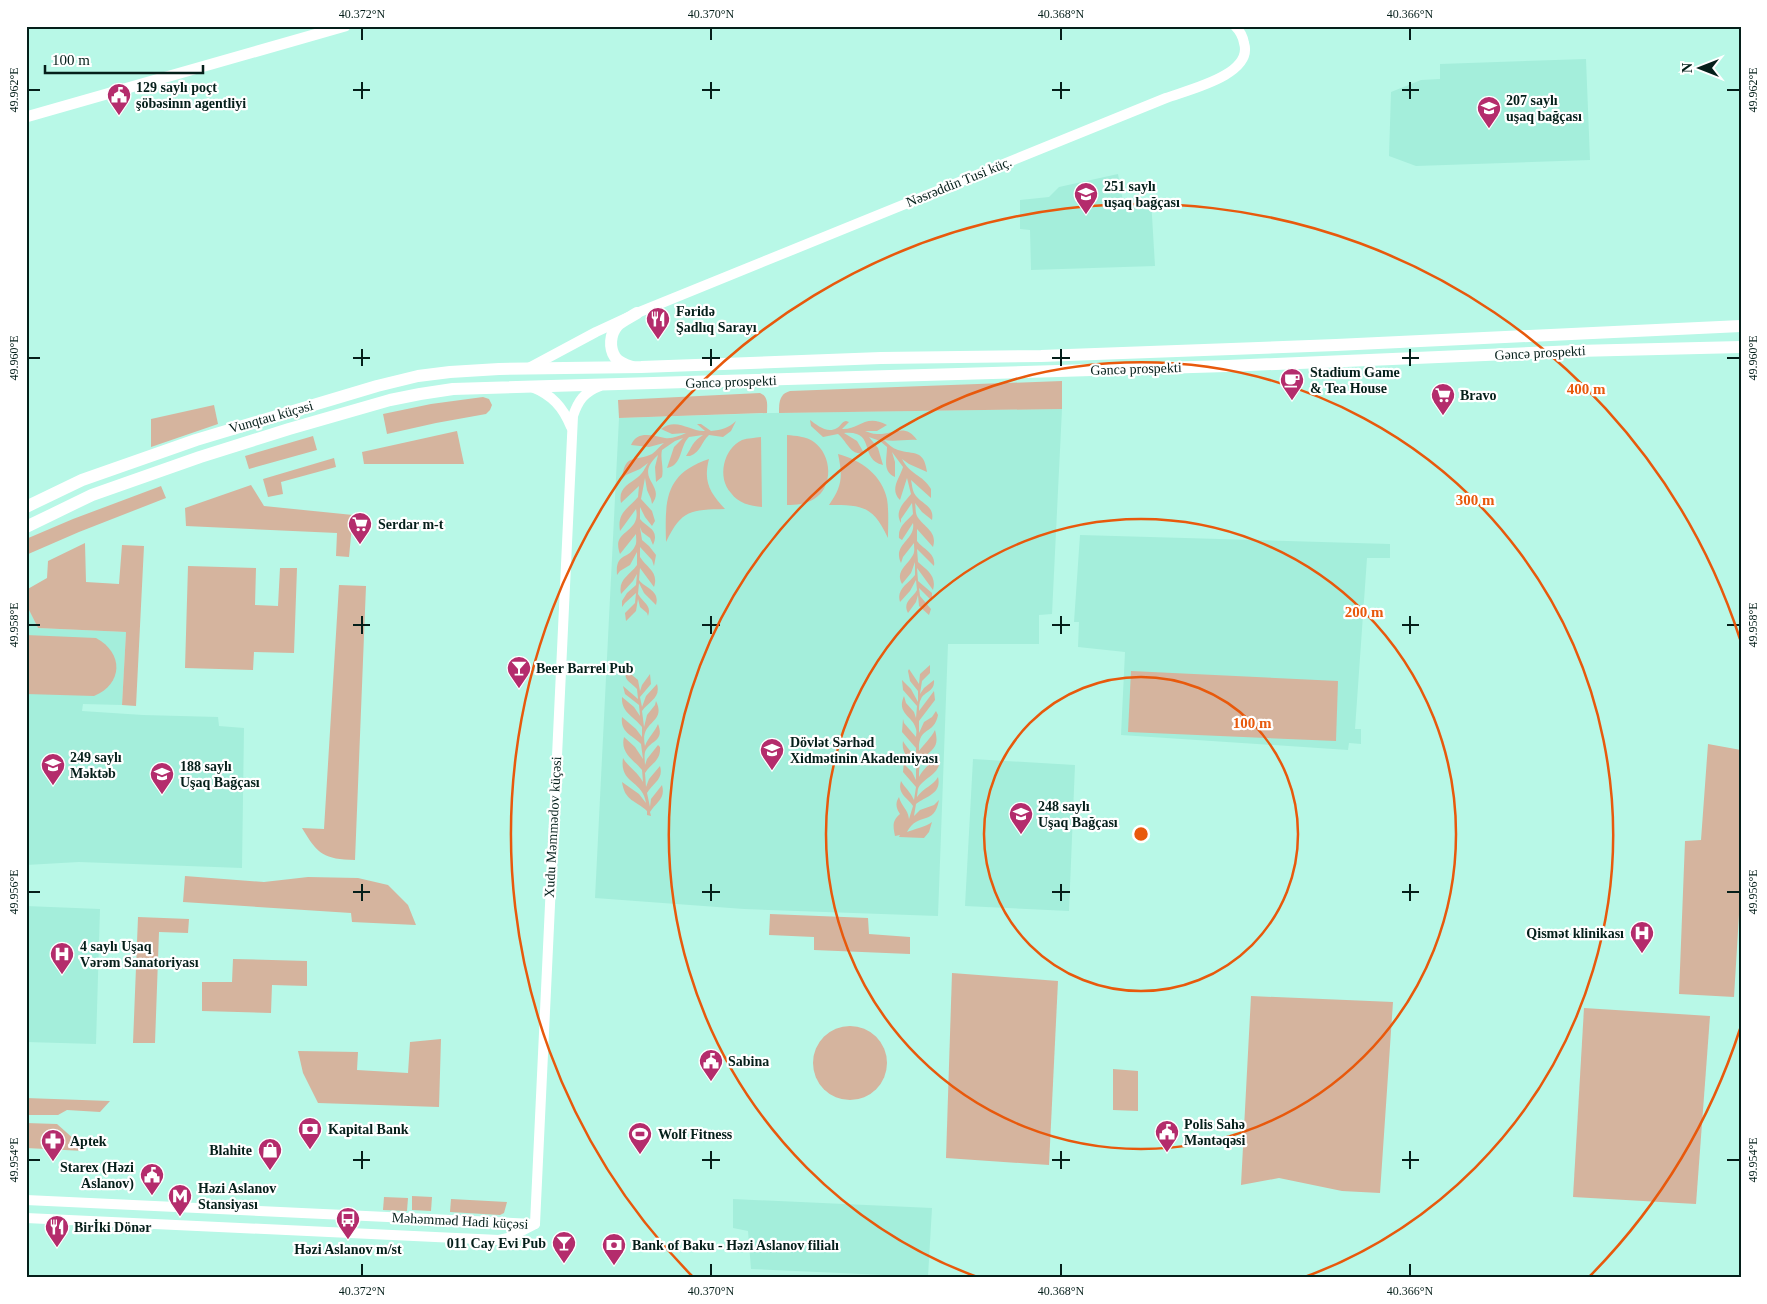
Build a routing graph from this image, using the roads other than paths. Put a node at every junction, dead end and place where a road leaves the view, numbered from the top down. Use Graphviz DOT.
graph roads {
  1 [pos="345,26"];
  2 [pos="1235,26"];
  3 [pos="26,117"];
  4 [pos="638,313"];
  5 [pos="1741,326"];
  6 [pos="1741,347"];
  7 [pos="634,368"];
  8 [pos="526,369"];
  9 [pos="450,372"];
  10 [pos="531,386"];
  11 [pos="601,386"];
  12 [pos="501,387"];
  13 [pos="453,389"];
  14 [pos="572,430"];
  15 [pos="26,507"];
  16 [pos="26,527"];
  17 [pos="26,1200"];
  18 [pos="171,1208"];
  19 [pos="26,1218"];
  20 [pos="535,1224"];
  21 [pos="170,1225"];
  1 -- 3 [label="main road"];
  2 -- 4 [label="street, Nəsrəddin Tusi küç."];
  4 -- 7 [label="main road"];
  4 -- 8 [label="street, Nəsrəddin Tusi küç."];
  5 -- 7 [label="main road, Gəncə prospekti"];
  6 -- 11 [label="main road, Gəncə prospekti"];
  7 -- 8 [label="main road, Gəncə prospekti"];
  8 -- 9 [label="main road, Vunqtau küçəsi"];
  9 -- 13 [label="main road"];
  9 -- 15 [label="main road, Vunqtau küçəsi"];
  10 -- 11 [label="main road, Gəncə prospekti"];
  10 -- 12 [label="main road, Gəncə prospekti"];
  10 -- 14 [label="street"];
  11 -- 14 [label="street, Xudu Məmmədov küçəsi"];
  12 -- 13 [label="main road, Vunqtau küçəsi"];
  13 -- 16 [label="main road, Vunqtau küçəsi"];
  14 -- 20 [label="street, Xudu Məmmədov küçəsi"];
  17 -- 18 [label="street, Məhəmməd Hadi küçəsi"];
  18 -- 20 [label="street, Məhəmməd Hadi küçəsi"];
  18 -- 21 [label="street"];
  19 -- 21 [label="street, Məhəmməd Hadi küçəsi"];
  20 -- 21 [label="street, Məhəmməd Hadi küçəsi"];
}
